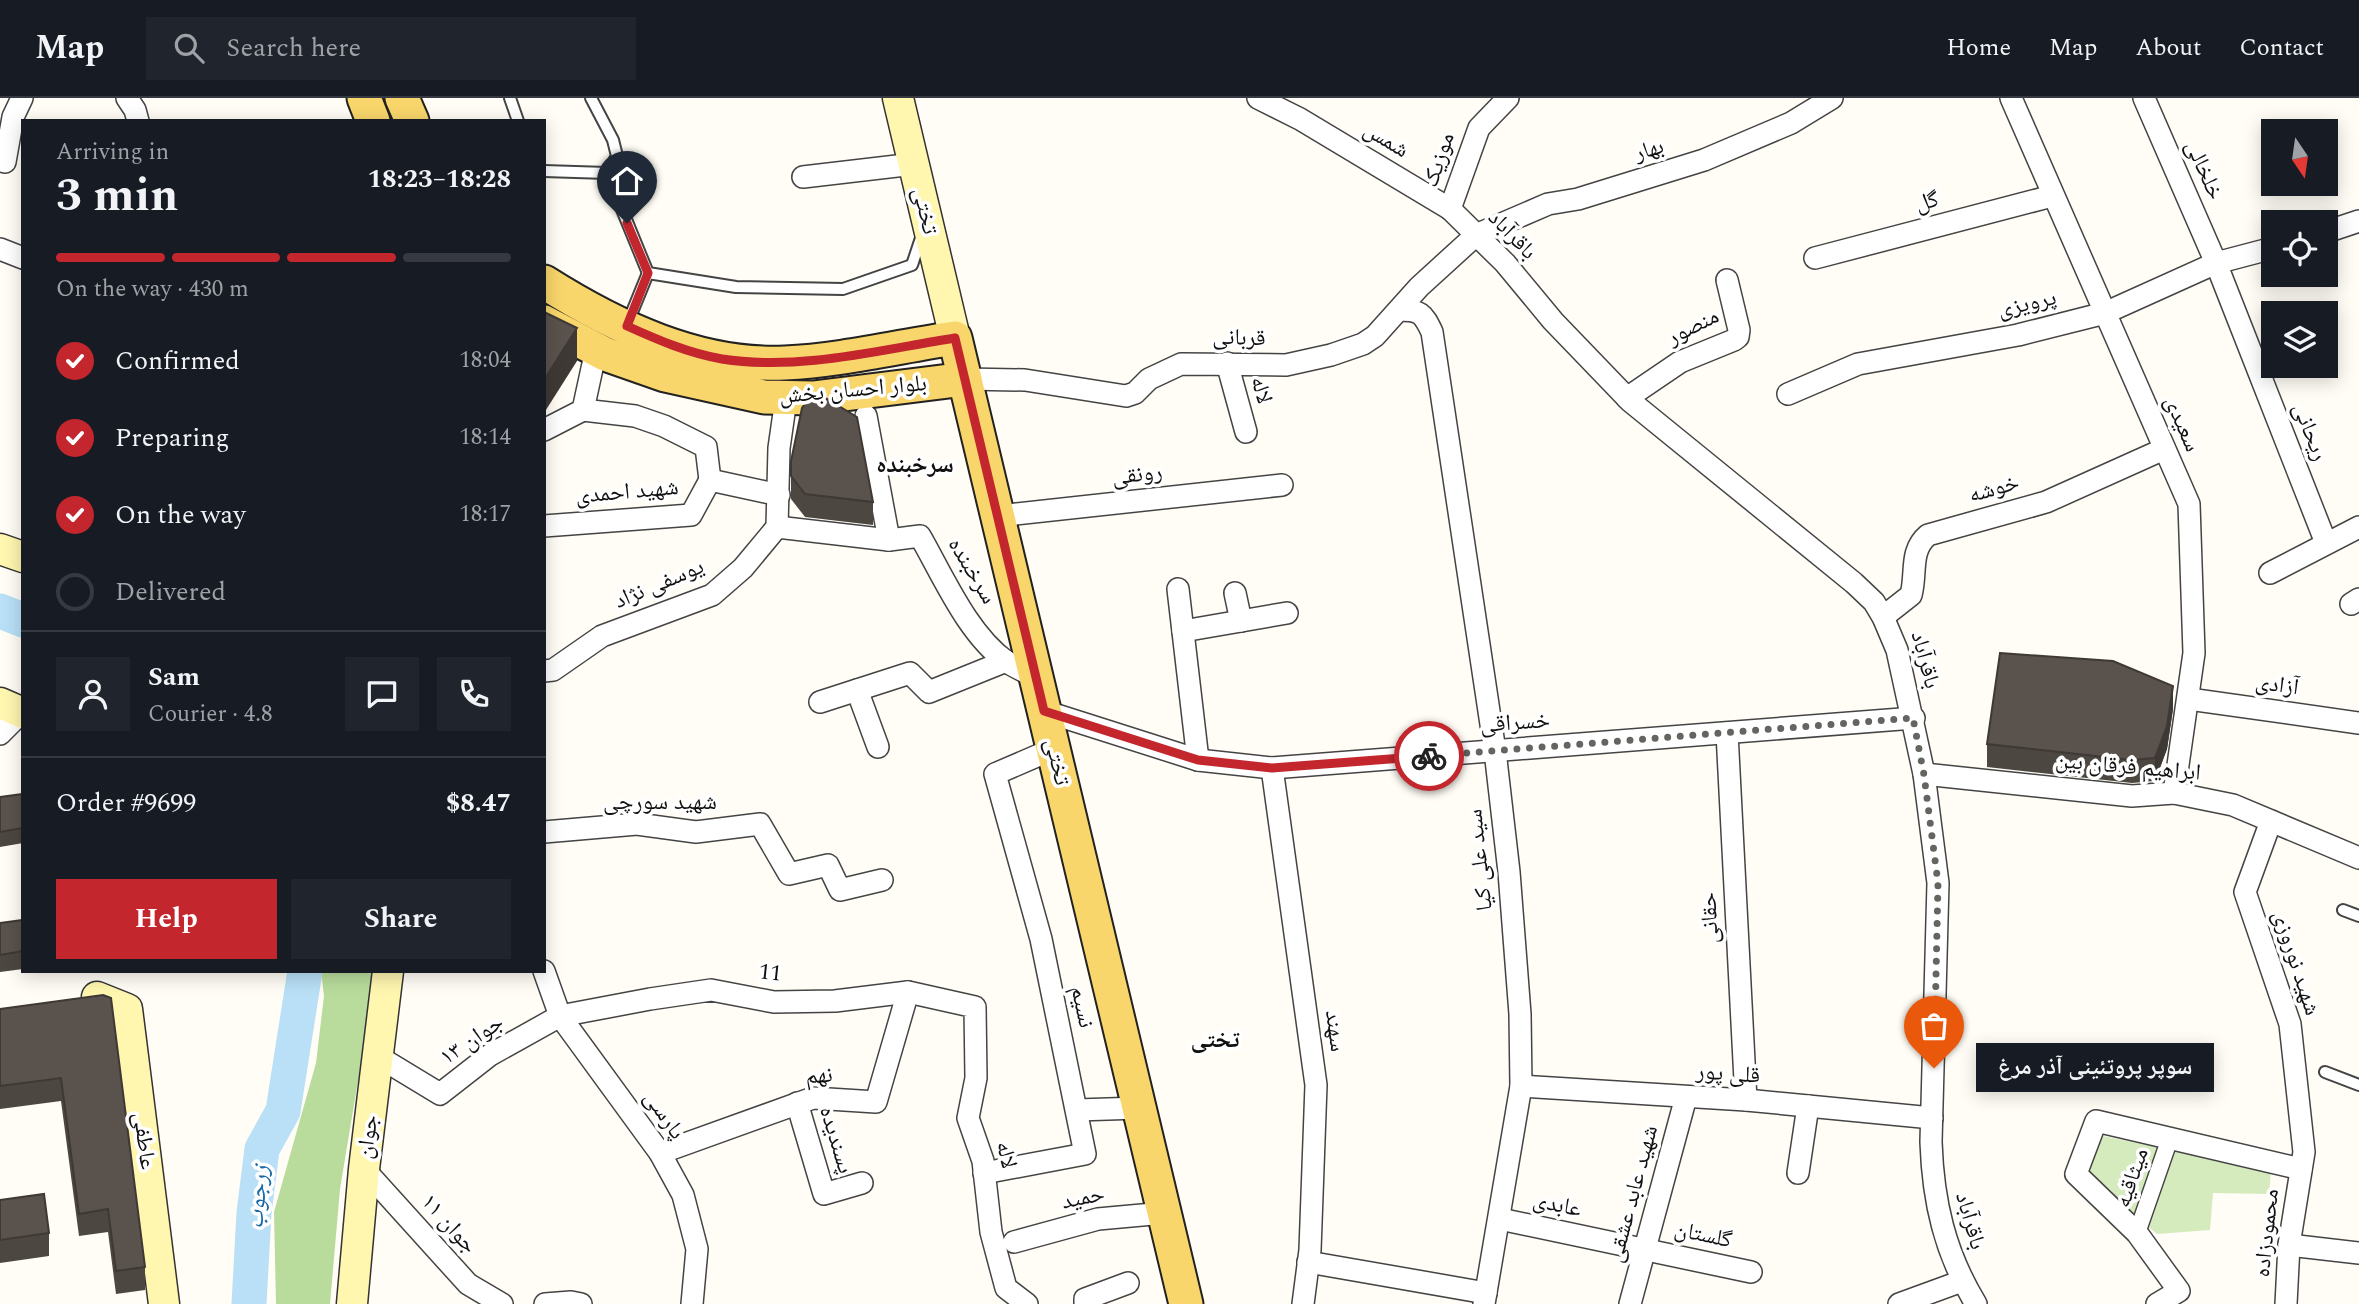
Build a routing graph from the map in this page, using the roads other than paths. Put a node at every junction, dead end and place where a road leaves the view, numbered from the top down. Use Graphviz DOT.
graph roads {
  1 [pos="22,98"];
  2 [pos="127,98"];
  3 [pos="364,98"];
  4 [pos="402,98"];
  5 [pos="510,98"];
  6 [pos="591,98"];
  7 [pos="898,98"];
  8 [pos="1508,98"];
  9 [pos="1832,98"];
  10 [pos="2011,98"];
  11 [pos="2144,98"];
  12 [pos="1266,99"];
  13 [pos="137,119"];
  14 [pos="372,119"];
  15 [pos="411,119"];
  16 [pos="517,119"];
  17 [pos="5,163"];
  18 [pos="914,164"];
  19 [pos="546,171"];
  20 [pos="607,173"];
  21 [pos="803,177"];
  22 [pos="2052,196"];
  23 [pos="1450,209"];
  24 [pos="927,219"];
  25 [pos="2359,221"];
  26 [pos="2338,228"];
  27 [pos="1476,234"];
  28 [pos="0,249"];
  29 [pos="2261,250"];
  30 [pos="21,257"];
  31 [pos="1815,258"];
  32 [pos="2216,262"];
  33 [pos="648,273"];
  34 [pos="1727,280"];
  35 [pos="546,283"];
  36 [pos="1399,310"];
  37 [pos="2105,313"];
  38 [pos="546,323"];
  39 [pos="627,326"];
  40 [pos="955,338"];
  41 [pos="883,349"];
  42 [pos="596,350"];
  43 [pos="1227,363"];
  44 [pos="965,379"];
  45 [pos="894,389"];
  46 [pos="1788,394"];
  47 [pos="1627,398"];
  48 [pos="786,399"];
  49 [pos="583,410"];
  50 [pos="866,416"];
  51 [pos="546,429"];
  52 [pos="1246,432"];
  53 [pos="2164,449"];
  54 [pos="710,480"];
  55 [pos="1282,485"];
  56 [pos="779,495"];
  57 [pos="998,516"];
  58 [pos="546,526"];
  59 [pos="777,527"];
  60 [pos="2359,527"];
  61 [pos="889,540"];
  62 [pos="2326,543"];
  63 [pos="0,549"];
  64 [pos="21,556"];
  65 [pos="2270,573"];
  66 [pos="1178,589"];
  67 [pos="1235,593"];
  68 [pos="1287,613"];
  69 [pos="1883,617"];
  70 [pos="1241,621"];
  71 [pos="1183,631"];
  72 [pos="1006,661"];
  73 [pos="546,671"];
  74 [pos="1036,678"];
  75 [pos="857,690"];
  76 [pos="2189,699"];
  77 [pos="820,702"];
  78 [pos="0,703"];
  79 [pos="21,711"];
  80 [pos="1044,711"];
  81 [pos="21,714"];
  82 [pos="1913,718"];
  83 [pos="2359,723"];
  84 [pos="1727,733"];
  85 [pos="0,734"];
  86 [pos="878,747"];
  87 [pos="1053,749"];
  88 [pos="1495,751"];
  89 [pos="1198,760"];
  90 [pos="1272,768"];
  91 [pos="1924,775"];
  92 [pos="2174,793"];
  93 [pos="2271,821"];
  94 [pos="546,832"];
  95 [pos="2359,858"];
  96 [pos="881,880"];
  97 [pos="2343,910"];
  98 [pos="2359,916"];
  99 [pos="388,973"];
  100 [pos="545,973"];
  101 [pos="88,990"];
  102 [pos="908,992"];
  103 [pos="975,1007"];
  104 [pos="560,1016"];
  105 [pos="379,1057"];
  106 [pos="2325,1072"];
  107 [pos="2359,1085"];
  108 [pos="1521,1086"];
  109 [pos="1686,1097"];
  110 [pos="1746,1100"];
  111 [pos="797,1103"];
  112 [pos="1808,1106"];
  113 [pos="1139,1108"];
  114 [pos="1077,1110"];
  115 [pos="1932,1118"];
  116 [pos="2170,1138"];
  117 [pos="660,1153"];
  118 [pos="364,1169"];
  119 [pos="2301,1169"];
  120 [pos="984,1173"];
  121 [pos="1798,1173"];
  122 [pos="862,1183"];
  123 [pos="1164,1213"];
  124 [pos="1500,1219"];
  125 [pos="2137,1233"];
  126 [pos="1014,1242"];
  127 [pos="2289,1245"];
  128 [pos="1645,1250"];
  129 [pos="2359,1253"];
  130 [pos="1308,1262"];
  131 [pos="1751,1272"];
  132 [pos="1962,1281"];
  133 [pos="1128,1283"];
  134 [pos="1485,1298"];
  135 [pos="698,1303"];
  136 [pos="164,1304"];
  137 [pos="352,1304"];
  138 [pos="502,1304"];
  139 [pos="545,1304"];
  140 [pos="581,1304"];
  141 [pos="1027,1304"];
  142 [pos="1085,1304"];
  143 [pos="1186,1304"];
  144 [pos="1303,1304"];
  145 [pos="1630,1304"];
  146 [pos="1899,1304"];
  147 [pos="1976,1304"];
  148 [pos="2157,1304"];
  149 [pos="2286,1304"];
  1 -- 17 [label="street"];
  2 -- 13 [label="street"];
  3 -- 14 [label="main road"];
  4 -- 15 [label="main road"];
  5 -- 16 [label="lane"];
  6 -- 20 [label="lane"];
  7 -- 18 [label="main road, تختی"];
  8 -- 23 [label="street, موزیک"];
  9 -- 27 [label="street, بهار"];
  10 -- 22 [label="street, سعیدی"];
  11 -- 32 [label="street, خلخالی"];
  12 -- 23 [label="street, شمس"];
  18 -- 21 [label="street"];
  18 -- 24 [label="main road, تختی"];
  19 -- 20 [label="lane"];
  20 -- 33 [label="lane"];
  22 -- 31 [label="street, گل"];
  22 -- 37 [label="street, سعیدی"];
  23 -- 27 [label="street, باقرآباد"];
  24 -- 33 [label="lane"];
  24 -- 40 [label="main road, تختی"];
  25 -- 26 [label="street"];
  27 -- 36 [label="street, قربانی"];
  27 -- 47 [label="street, باقرآباد"];
  28 -- 30 [label="street"];
  29 -- 32 [label="street, پرویزی"];
  32 -- 37 [label="street, پرویزی"];
  32 -- 62 [label="street, ریحانی"];
  33 -- 39 [label="lane"];
  34 -- 47 [label="street, منصور"];
  35 -- 39 [label="main road, بلوار احسان بخش"];
  36 -- 43 [label="street, قربانی"];
  36 -- 88 [label="street, سید علی کیا"];
  37 -- 46 [label="street, پرویزی"];
  37 -- 53 [label="street, سعیدی"];
  38 -- 42 [label="main road, بلوار احسان بخش"];
  39 -- 41 [label="main road, بلوار احسان بخش"];
  40 -- 41 [label="main road, بلوار احسان بخش"];
  40 -- 44 [label="main road, تختی"];
  41 -- 45 [label="main road"];
  42 -- 48 [label="main road, بلوار احسان بخش"];
  42 -- 49 [label="street"];
  43 -- 44 [label="street, قربانی"];
  43 -- 52 [label="street, لاله"];
  44 -- 45 [label="main road, بلوار احسان بخش"];
  44 -- 57 [label="main road, تختی"];
  45 -- 48 [label="main road, بلوار احسان بخش"];
  47 -- 69 [label="street, باقرآباد"];
  48 -- 56 [label="street"];
  49 -- 51 [label="street"];
  49 -- 54 [label="street"];
  50 -- 61 [label="street"];
  53 -- 69 [label="street, خوشه"];
  53 -- 76 [label="street, سعیدی"];
  54 -- 56 [label="street, شهید احمدی"];
  54 -- 58 [label="street, شهید احمدی"];
  55 -- 57 [label="street, رونقی"];
  56 -- 59 [label="street"];
  57 -- 74 [label="main road, تختی"];
  59 -- 61 [label="street, سرخبنده"];
  59 -- 73 [label="street, یوسفی نژاد"];
  60 -- 62 [label="street"];
  61 -- 72 [label="street, سرخبنده"];
  62 -- 65 [label="street"];
  63 -- 64 [label="main road"];
  66 -- 71 [label="street"];
  67 -- 70 [label="street"];
  68 -- 70 [label="street"];
  69 -- 82 [label="street, باقرآباد"];
  70 -- 71 [label="street"];
  71 -- 89 [label="street"];
  72 -- 74 [label="street, سرخبنده"];
  72 -- 75 [label="street"];
  74 -- 80 [label="main road, تختی"];
  75 -- 77 [label="street"];
  75 -- 86 [label="street"];
  76 -- 83 [label="street, آزادی"];
  76 -- 92 [label="street, سعیدی"];
  78 -- 79 [label="main road"];
  80 -- 87 [label="main road, تختی"];
  80 -- 89 [label="street, خسراقی"];
  81 -- 85 [label="street"];
  82 -- 84 [label="street, خسراقی"];
  82 -- 91 [label="street, باقرآباد"];
  84 -- 88 [label="street, خسراقی"];
  84 -- 110 [label="street, حقانی"];
  87 -- 113 [label="main road, تختی"];
  87 -- 114 [label="street, نسیم"];
  88 -- 90 [label="street, خسراقی"];
  88 -- 108 [label="street, سید علی کیا"];
  89 -- 90 [label="street, خسراقی"];
  90 -- 130 [label="street, سهند"];
  91 -- 92 [label="street, ابراهیم فرقان بین"];
  91 -- 115 [label="street, باقرآباد"];
  92 -- 93 [label="street, ابراهیم فرقان بین"];
  93 -- 95 [label="street, ابراهیم فرقان بین"];
  93 -- 119 [label="street, شهید نوروزی"];
  94 -- 96 [label="street, شهید سورچی"];
  97 -- 98 [label="lane"];
  99 -- 105 [label="main road, جوان"];
  100 -- 104 [label="street, پارسی"];
  101 -- 136 [label="main road, عاطفی"];
  102 -- 103 [label="street, 11"];
  102 -- 104 [label="street, 11"];
  102 -- 111 [label="street, نهم"];
  103 -- 120 [label="street, لاله"];
  104 -- 105 [label="street, جوان ۱۳"];
  104 -- 117 [label="street, پارسی"];
  105 -- 118 [label="main road, جوان"];
  106 -- 107 [label="lane"];
  108 -- 109 [label="street, قلی پور"];
  108 -- 124 [label="street, سید علی کیا"];
  109 -- 110 [label="street, قلی پور"];
  109 -- 128 [label="street, شهید عابد عشقی"];
  110 -- 112 [label="street, قلی پور"];
  111 -- 117 [label="street, نهم"];
  111 -- 122 [label="street, پسندیده"];
  112 -- 115 [label="street, قلی پور"];
  112 -- 121 [label="street"];
  113 -- 114 [label="street"];
  113 -- 123 [label="main road, تختی"];
  114 -- 120 [label="street, نسیم"];
  115 -- 132 [label="street, باقرآباد"];
  116 -- 119 [label="street"];
  116 -- 125 [label="street, میثاقیه"];
  116 -- 125 [label="street"];
  117 -- 135 [label="street, پارسی"];
  118 -- 137 [label="main road, جوان"];
  118 -- 138 [label="street, جوان ۱۱"];
  119 -- 127 [label="street, محمودزاده"];
  120 -- 141 [label="street, لاله"];
  123 -- 126 [label="street, حمید"];
  123 -- 143 [label="main road, تختی"];
  124 -- 128 [label="street, عابدی"];
  124 -- 134 [label="street, سید علی کیا"];
  125 -- 148 [label="street"];
  127 -- 129 [label="street"];
  127 -- 149 [label="street, محمودزاده"];
  128 -- 131 [label="street, گلستان"];
  128 -- 145 [label="street, شهید عابد عشقی"];
  130 -- 134 [label="street"];
  130 -- 144 [label="street, سهند"];
  132 -- 146 [label="street"];
  132 -- 147 [label="street, باقرآباد"];
  133 -- 142 [label="street"];
  139 -- 140 [label="street"];
}
